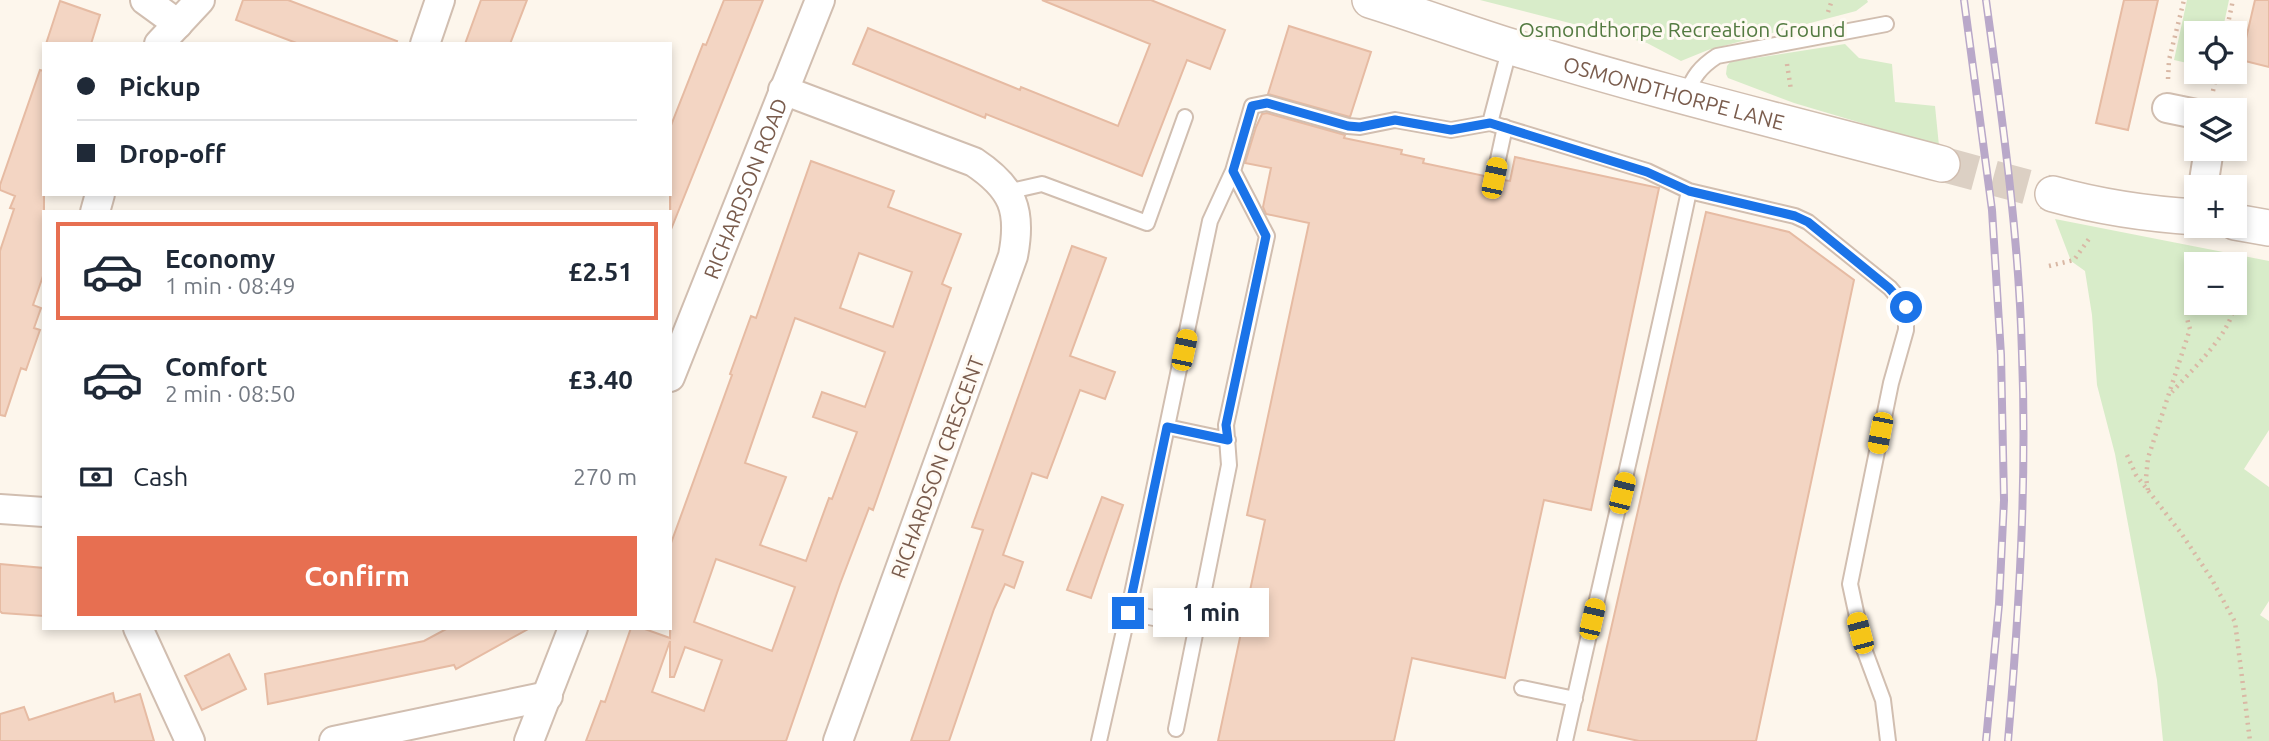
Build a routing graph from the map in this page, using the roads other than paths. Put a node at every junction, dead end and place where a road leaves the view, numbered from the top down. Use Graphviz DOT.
graph roads {
  1 [pos="145,0"];
  2 [pos="200,0"];
  3 [pos="820,0"];
  4 [pos="1370,0"];
  5 [pos="437,1"];
  6 [pos="1885,24"];
  7 [pos="168,34"];
  8 [pos="426,42"];
  9 [pos="1510,47"];
  10 [pos="783,90"];
  11 [pos="1685,97"];
  12 [pos="2167,108"];
  13 [pos="2184,112"];
  14 [pos="1185,117"];
  15 [pos="1490,123"];
  16 [pos="1505,127"];
  17 [pos="1942,164"];
  18 [pos="1233,171"];
  19 [pos="1494,178"];
  20 [pos="1689,191"];
  21 [pos="1007,192"];
  22 [pos="2053,194"];
  23 [pos="2184,216"];
  24 [pos="2247,224"];
  25 [pos="2269,228"];
  26 [pos="672,372"];
  27 [pos="1167,427"];
  28 [pos="1228,440"];
  29 [pos="0,509"];
  30 [pos="42,512"];
  31 [pos="1128,613"];
  32 [pos="1196,626"];
  33 [pos="139,630"];
  34 [pos="572,630"];
  35 [pos="1522,688"];
  36 [pos="548,696"];
  37 [pos="1575,699"];
  38 [pos="1177,729"];
  39 [pos="190,741"];
  40 [pos="334,741"];
  41 [pos="529,741"];
  42 [pos="838,741"];
  43 [pos="1099,741"];
  44 [pos="1565,741"];
  45 [pos="1888,741"];
  1 -- 7 [label="street"];
  2 -- 7 [label="street"];
  3 -- 10 [label="street, RICHARDSON ROAD"];
  4 -- 9 [label="street, OSMONDTHORPE LANE"];
  5 -- 8 [label="street"];
  6 -- 11 [label="lane"];
  9 -- 11 [label="street, OSMONDTHORPE LANE"];
  9 -- 15 [label="lane"];
  10 -- 21 [label="street, RICHARDSON CRESCENT"];
  10 -- 26 [label="street, RICHARDSON ROAD"];
  11 -- 17 [label="street, OSMONDTHORPE LANE"];
  12 -- 13 [label="street"];
  14 -- 21 [label="lane"];
  15 -- 16 [label="lane"];
  15 -- 18 [label="lane"];
  16 -- 19 [label="lane"];
  16 -- 20 [label="lane"];
  18 -- 27 [label="lane"];
  18 -- 28 [label="lane"];
  20 -- 37 [label="lane"];
  20 -- 45 [label="lane"];
  21 -- 42 [label="street, RICHARDSON CRESCENT"];
  22 -- 23 [label="street"];
  24 -- 25 [label="street"];
  27 -- 28 [label="lane"];
  27 -- 31 [label="lane"];
  28 -- 32 [label="lane"];
  29 -- 30 [label="street"];
  31 -- 32 [label="lane"];
  31 -- 43 [label="lane"];
  32 -- 38 [label="lane"];
  33 -- 39 [label="street"];
  34 -- 36 [label="street"];
  35 -- 37 [label="lane"];
  36 -- 40 [label="street"];
  36 -- 41 [label="street"];
  37 -- 44 [label="lane"];
}
